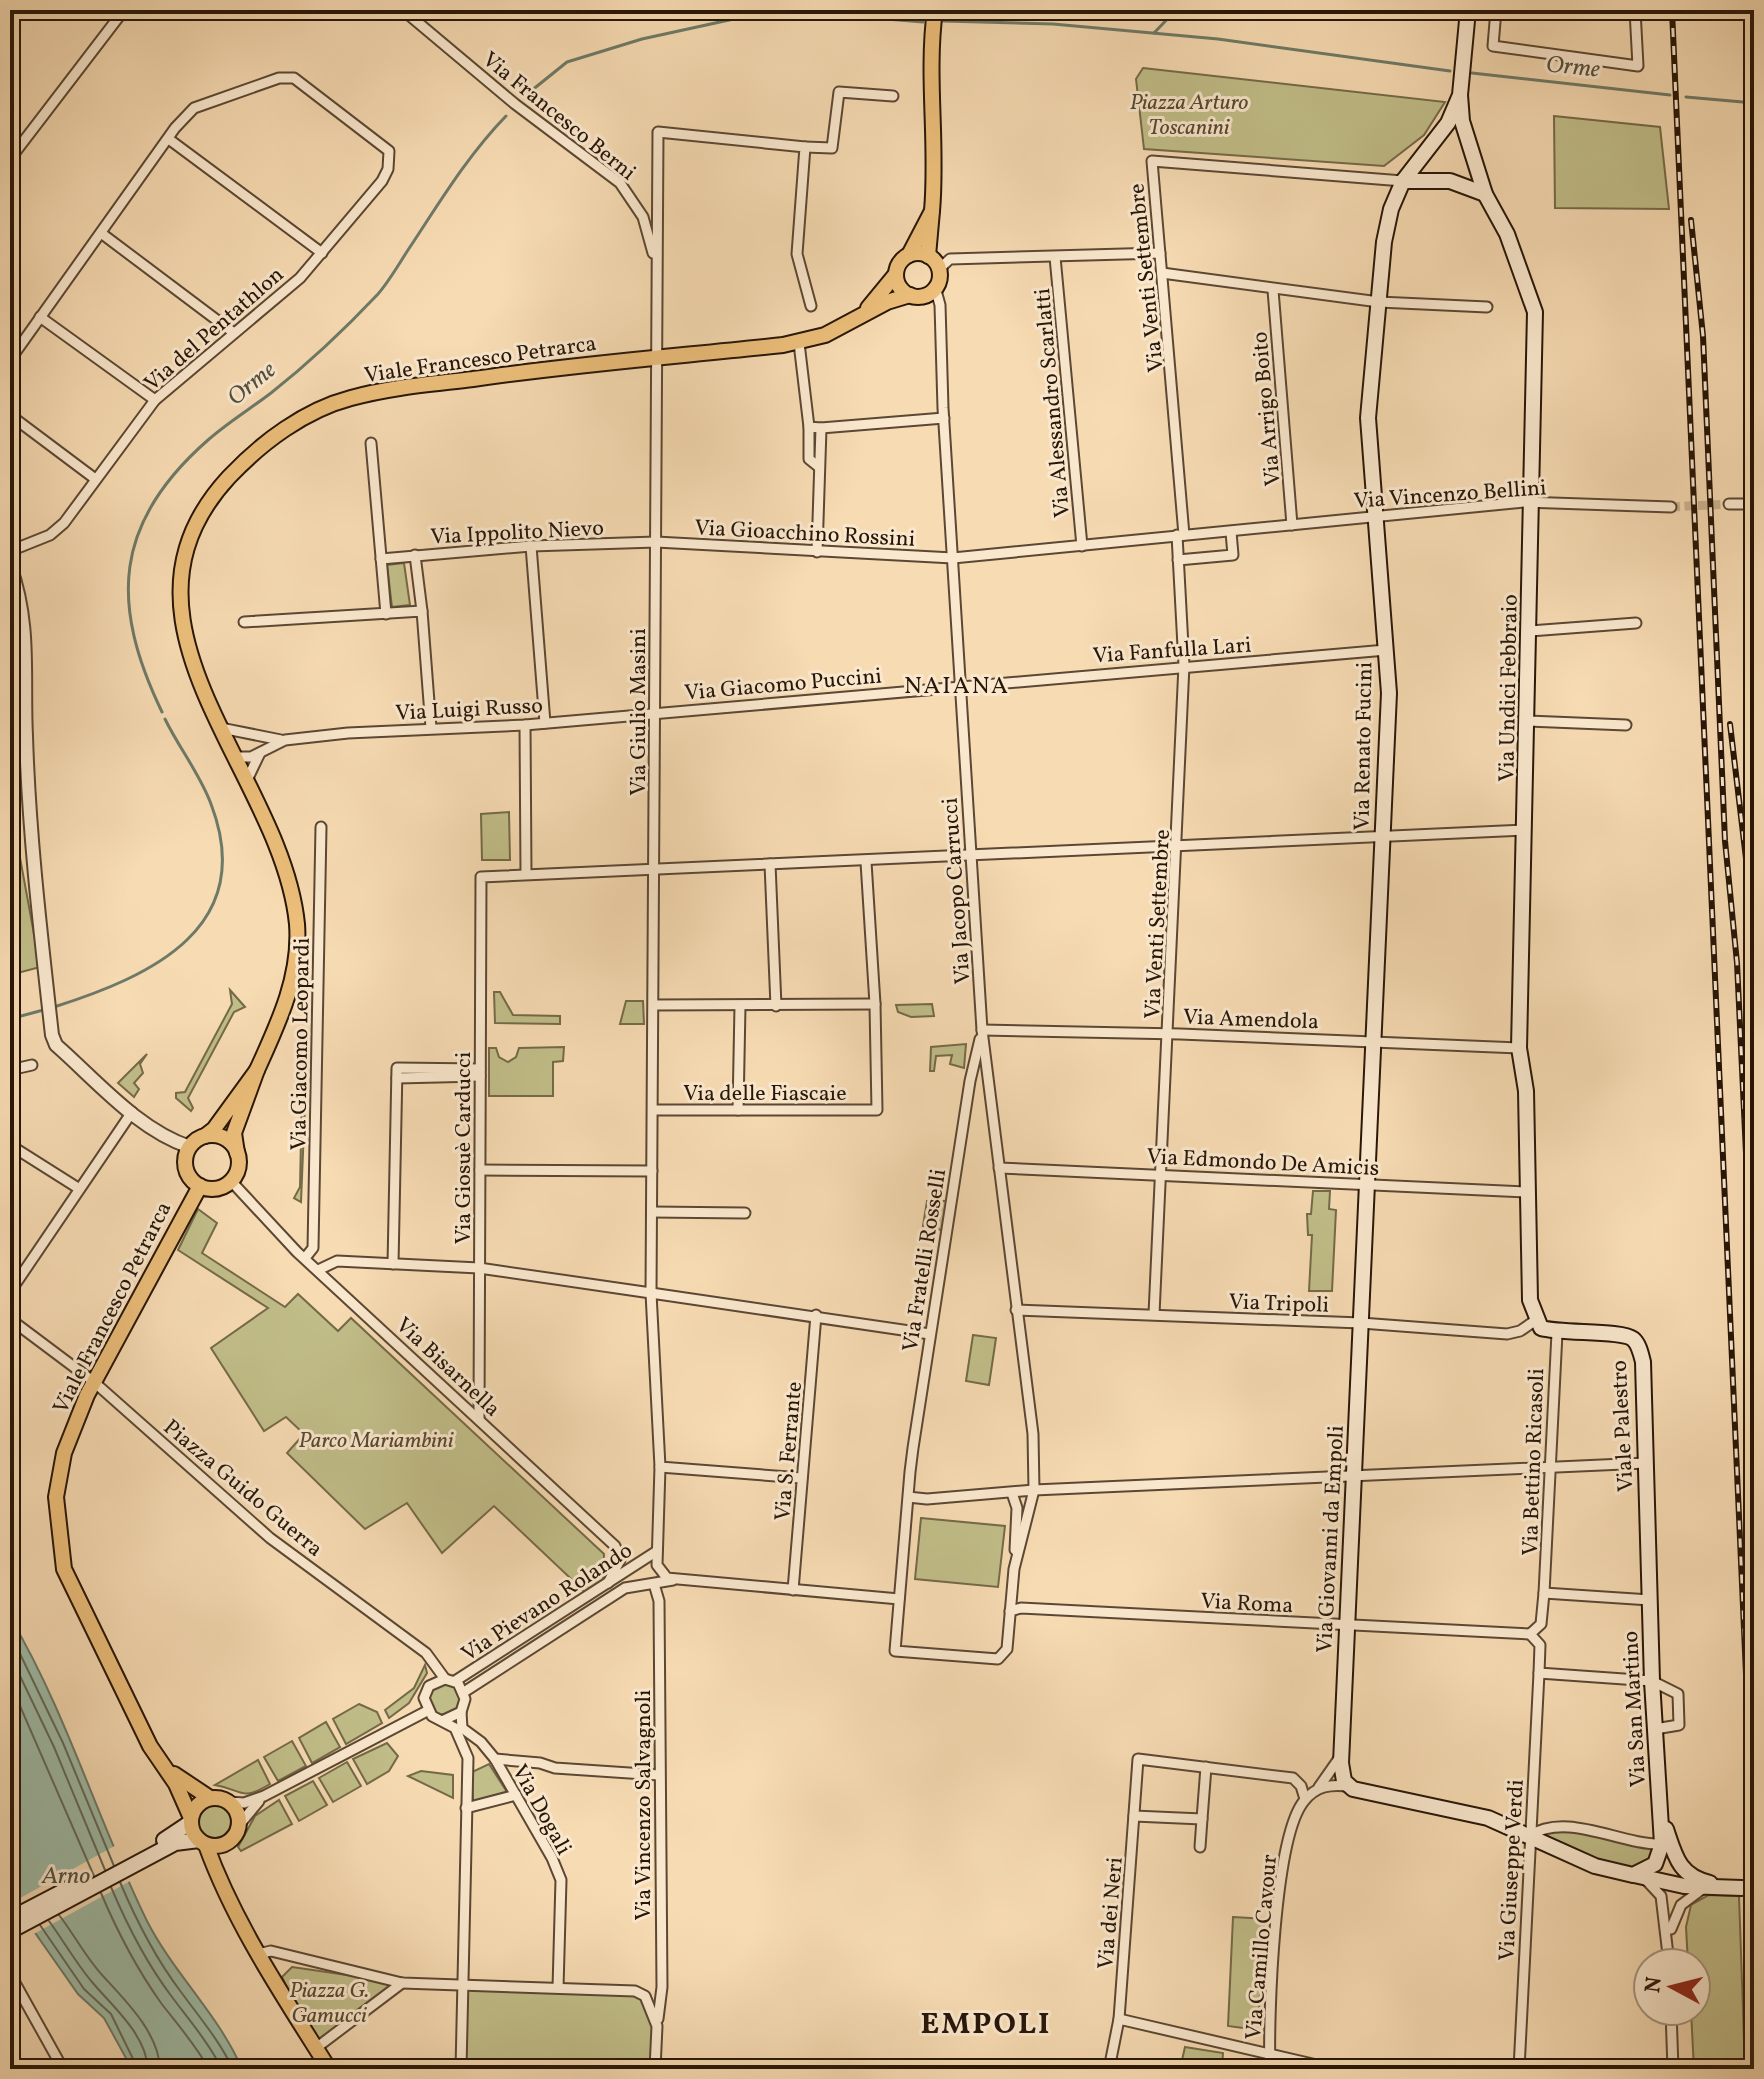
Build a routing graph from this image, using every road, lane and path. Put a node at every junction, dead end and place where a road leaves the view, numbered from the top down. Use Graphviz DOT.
graph roads {
  1 [pos="124,10"];
  2 [pos="403,10"];
  3 [pos="935,10"];
  4 [pos="1468,10"];
  5 [pos="1496,10"];
  6 [pos="1635,10"];
  7 [pos="1460,95"];
  8 [pos="893,96"];
  9 [pos="170,140"];
  10 [pos="805,147"];
  11 [pos="10,159"];
  12 [pos="1403,181"];
  13 [pos="1485,194"];
  14 [pos="932,211"];
  15 [pos="101,233"];
  16 [pos="322,253"];
  17 [pos="1160,253"];
  18 [pos="909,255"];
  19 [pos="928,256"];
  20 [pos="1055,257"];
  21 [pos="939,269"];
  22 [pos="657,273"];
  23 [pos="1162,273"];
  24 [pos="896,274"];
  25 [pos="935,287"];
  26 [pos="1273,290"];
  27 [pos="910,295"];
  28 [pos="1379,302"];
  29 [pos="811,306"];
  30 [pos="1487,307"];
  31 [pos="863,314"];
  32 [pos="40,317"];
  33 [pos="234,333"];
  34 [pos="799,343"];
  35 [pos="657,357"];
  36 [pos="10,360"];
  37 [pos="155,400"];
  38 [pos="10,415"];
  39 [pos="944,418"];
  40 [pos="809,427"];
  41 [pos="821,428"];
  42 [pos="371,443"];
  43 [pos="819,467"];
  44 [pos="94,478"];
  45 [pos="1532,502"];
  46 [pos="1729,504"];
  47 [pos="1754,504"];
  48 [pos="1671,507"];
  49 [pos="1376,517"];
  50 [pos="1292,525"];
  51 [pos="1231,532"];
  52 [pos="1180,535"];
  53 [pos="656,542"];
  54 [pos="531,546"];
  55 [pos="1082,546"];
  56 [pos="10,551"];
  57 [pos="817,552"];
  58 [pos="415,555"];
  59 [pos="953,558"];
  60 [pos="381,559"];
  61 [pos="1178,560"];
  62 [pos="10,566"];
  63 [pos="422,611"];
  64 [pos="386,614"];
  65 [pos="244,622"];
  66 [pos="1636,623"];
  67 [pos="1530,631"];
  68 [pos="1386,650"];
  69 [pos="1184,665"];
  70 [pos="961,684"];
  71 [pos="656,713"];
  72 [pos="1528,721"];
  73 [pos="545,723"];
  74 [pos="525,725"];
  75 [pos="1626,725"];
  76 [pos="221,728"];
  77 [pos="431,728"];
  78 [pos="25,734"];
  79 [pos="253,737"];
  80 [pos="10,740"];
  81 [pos="285,740"];
  82 [pos="231,751"];
  83 [pos="260,753"];
  84 [pos="246,782"];
  85 [pos="321,827"];
  86 [pos="1525,830"];
  87 [pos="1382,836"];
  88 [pos="1178,845"];
  89 [pos="971,854"];
  90 [pos="866,862"];
  91 [pos="770,864"];
  92 [pos="655,868"];
  93 [pos="526,873"];
  94 [pos="875,1004"];
  95 [pos="654,1005"];
  96 [pos="740,1006"];
  97 [pos="776,1006"];
  98 [pos="982,1030"];
  99 [pos="1169,1033"];
  100 [pos="1373,1040"];
  101 [pos="1519,1048"];
  102 [pos="32,1065"];
  103 [pos="10,1070"];
  104 [pos="257,1070"];
  105 [pos="480,1073"];
  106 [pos="653,1110"];
  107 [pos="738,1110"];
  108 [pos="132,1112"];
  109 [pos="205,1136"];
  110 [pos="10,1145"];
  111 [pos="190,1147"];
  112 [pos="237,1153"];
  113 [pos="999,1168"];
  114 [pos="480,1170"];
  115 [pos="652,1171"];
  116 [pos="1163,1173"];
  117 [pos="231,1181"];
  118 [pos="200,1186"];
  119 [pos="1367,1186"];
  120 [pos="78,1188"];
  121 [pos="1526,1192"];
  122 [pos="652,1212"];
  123 [pos="745,1213"];
  124 [pos="305,1258"];
  125 [pos="393,1264"];
  126 [pos="479,1268"];
  127 [pos="318,1270"];
  128 [pos="10,1292"];
  129 [pos="651,1293"];
  130 [pos="1016,1310"];
  131 [pos="1154,1314"];
  132 [pos="816,1315"];
  133 [pos="10,1319"];
  134 [pos="1536,1320"];
  135 [pos="1361,1323"];
  136 [pos="1557,1333"];
  137 [pos="930,1334"];
  138 [pos="94,1382"];
  139 [pos="479,1419"];
  140 [pos="1646,1463"];
  141 [pos="660,1467"];
  142 [pos="1552,1467"];
  143 [pos="1355,1474"];
  144 [pos="802,1478"];
  145 [pos="1034,1490"];
  146 [pos="1012,1493"];
  147 [pos="908,1497"];
  148 [pos="657,1551"];
  149 [pos="1014,1569"];
  150 [pos="673,1580"];
  151 [pos="608,1583"];
  152 [pos="654,1584"];
  153 [pos="793,1590"];
  154 [pos="1544,1593"];
  155 [pos="899,1599"];
  156 [pos="1650,1600"];
  157 [pos="1010,1611"];
  158 [pos="1346,1624"];
  159 [pos="1530,1634"];
  160 [pos="1539,1673"];
  161 [pos="450,1680"];
  162 [pos="1652,1681"];
  163 [pos="464,1692"];
  164 [pos="427,1711"];
  165 [pos="461,1712"];
  166 [pos="444,1720"];
  167 [pos="1655,1729"];
  168 [pos="1341,1756"];
  169 [pos="495,1759"];
  170 [pos="161,1761"];
  171 [pos="1206,1767"];
  172 [pos="659,1775"];
  173 [pos="1348,1786"];
  174 [pos="1317,1790"];
  175 [pos="516,1795"];
  176 [pos="264,1796"];
  177 [pos="210,1798"];
  178 [pos="1305,1799"];
  179 [pos="229,1802"];
  180 [pos="466,1808"];
  181 [pos="1662,1815"];
  182 [pos="1134,1816"];
  183 [pos="1202,1819"];
  184 [pos="191,1820"];
  185 [pos="239,1825"];
  186 [pos="1529,1836"];
  187 [pos="174,1840"];
  188 [pos="202,1842"];
  189 [pos="224,1844"];
  190 [pos="1662,1844"];
  191 [pos="1200,1847"];
  192 [pos="1635,1876"];
  193 [pos="220,1884"];
  194 [pos="1722,1886"];
  195 [pos="1705,1887"];
  196 [pos="1742,1888"];
  197 [pos="10,1919"];
  198 [pos="10,1931"];
  199 [pos="1668,1944"];
  200 [pos="1668,1947"];
  201 [pos="258,1954"];
  202 [pos="10,1975"];
  203 [pos="402,1983"];
  204 [pos="462,1985"];
  205 [pos="558,1988"];
  206 [pos="1119,2019"];
  207 [pos="657,2026"];
  208 [pos="1672,2027"];
  209 [pos="316,2048"];
  210 [pos="1269,2054"];
  211 [pos="63,2069"];
  212 [pos="329,2069"];
  213 [pos="461,2069"];
  214 [pos="655,2069"];
  215 [pos="1109,2069"];
  216 [pos="1270,2069"];
  217 [pos="1334,2069"];
  218 [pos="1519,2069"];
  219 [pos="1673,2069"];
  1 -- 11 [label="street"];
  2 -- 22 [label="street, Via Francesco Berni"];
  3 -- 14 [label="main road"];
  4 -- 7 [label="main road"];
  5 -- 6 [label="street"];
  7 -- 12 [label="main road, Via Renato Fucini"];
  7 -- 13 [label="main road, Via Undici Febbraio"];
  8 -- 10 [label="street"];
  9 -- 15 [label="street"];
  9 -- 16 [label="street"];
  9 -- 16 [label="street, Via del Pentathlon"];
  10 -- 22 [label="street, Via Giulio Masini"];
  10 -- 29 [label="street"];
  12 -- 13 [label="main road"];
  12 -- 17 [label="street, Via Venti Settembre"];
  12 -- 28 [label="main road, Via Renato Fucini"];
  13 -- 45 [label="main road, Via Undici Febbraio"];
  14 -- 18 [label="main road"];
  14 -- 19 [label="main road"];
  15 -- 32 [label="street"];
  15 -- 33 [label="street"];
  16 -- 33 [label="street, Via del Pentathlon"];
  17 -- 20 [label="street"];
  17 -- 23 [label="street, Via Venti Settembre"];
  18 -- 19 [label="main road"];
  18 -- 24 [label="main road"];
  19 -- 21 [label="main road"];
  20 -- 21 [label="street"];
  20 -- 55 [label="street, Via Alessandro Scarlatti"];
  21 -- 25 [label="main road"];
  22 -- 35 [label="street, Via Giulio Masini"];
  23 -- 26 [label="street"];
  23 -- 52 [label="street, Via Venti Settembre"];
  24 -- 27 [label="main road"];
  24 -- 31 [label="main road, Viale Francesco Petrarca"];
  25 -- 27 [label="main road"];
  25 -- 39 [label="street, Via Jacopo Carrucci"];
  26 -- 28 [label="street"];
  26 -- 50 [label="street, Via Arrigo Boito"];
  27 -- 31 [label="main road, Viale Francesco Petrarca"];
  28 -- 30 [label="street"];
  28 -- 49 [label="main road, Via Renato Fucini"];
  31 -- 34 [label="main road, Viale Francesco Petrarca"];
  32 -- 36 [label="street"];
  32 -- 37 [label="street"];
  33 -- 37 [label="street, Via del Pentathlon"];
  34 -- 35 [label="main road, Viale Francesco Petrarca"];
  34 -- 40 [label="street"];
  35 -- 53 [label="street, Via Giulio Masini"];
  35 -- 76 [label="main road, Viale Francesco Petrarca"];
  37 -- 44 [label="street, Via del Pentathlon"];
  38 -- 44 [label="street"];
  39 -- 41 [label="street"];
  39 -- 59 [label="street, Via Jacopo Carrucci"];
  40 -- 41 [label="street"];
  40 -- 43 [label="street"];
  41 -- 43 [label="street"];
  42 -- 60 [label="street"];
  43 -- 57 [label="street"];
  44 -- 56 [label="street, Via del Pentathlon"];
  45 -- 48 [label="street, Via Vincenzo Bellini"];
  45 -- 49 [label="street, Via Vincenzo Bellini"];
  45 -- 67 [label="main road, Via Undici Febbraio"];
  46 -- 47 [label="street"];
  49 -- 50 [label="street, Via Vincenzo Bellini"];
  49 -- 68 [label="main road, Via Renato Fucini"];
  50 -- 51 [label="street, Via Vincenzo Bellini"];
  51 -- 52 [label="street, Via Vincenzo Bellini"];
  51 -- 61 [label="street"];
  52 -- 55 [label="street, Via Vincenzo Bellini"];
  52 -- 61 [label="street, Via Venti Settembre"];
  53 -- 54 [label="street, Via Ippolito Nievo"];
  53 -- 57 [label="street, Via Gioacchino Rossini"];
  53 -- 71 [label="street, Via Giulio Masini"];
  54 -- 58 [label="street, Via Ippolito Nievo"];
  54 -- 73 [label="street"];
  55 -- 59 [label="street, Via Gioacchino Rossini"];
  57 -- 59 [label="street, Via Gioacchino Rossini"];
  58 -- 60 [label="street, Via Ippolito Nievo"];
  58 -- 63 [label="street"];
  59 -- 70 [label="street, Via Jacopo Carrucci"];
  60 -- 64 [label="street"];
  61 -- 69 [label="street, Via Venti Settembre"];
  62 -- 78 [label="street"];
  63 -- 64 [label="street"];
  63 -- 77 [label="street"];
  64 -- 65 [label="street"];
  66 -- 67 [label="street"];
  67 -- 72 [label="main road, Via Undici Febbraio"];
  68 -- 69 [label="street, Via Fanfulla Lari"];
  68 -- 87 [label="main road, Via Renato Fucini"];
  69 -- 70 [label="street, Via Fanfulla Lari"];
  69 -- 88 [label="street, Via Venti Settembre"];
  70 -- 71 [label="street, Via Giacomo Puccini"];
  70 -- 89 [label="street, Via Jacopo Carrucci"];
  71 -- 73 [label="street, Via Luigi Russo"];
  71 -- 92 [label="street, Via Giulio Masini"];
  72 -- 75 [label="street"];
  72 -- 86 [label="main road, Via Undici Febbraio"];
  73 -- 74 [label="street, Via Luigi Russo"];
  74 -- 77 [label="street, Via Luigi Russo"];
  74 -- 93 [label="street"];
  76 -- 79 [label="street, Via Luigi Russo"];
  76 -- 82 [label="main road, Viale Francesco Petrarca"];
  77 -- 81 [label="street, Via Luigi Russo"];
  78 -- 80 [label="street"];
  78 -- 108 [label="street"];
  79 -- 81 [label="street, Via Luigi Russo"];
  79 -- 82 [label="street, Via Luigi Russo"];
  81 -- 83 [label="street, Via Luigi Russo"];
  82 -- 83 [label="street, Via Luigi Russo"];
  82 -- 84 [label="main road, Viale Francesco Petrarca"];
  83 -- 84 [label="street"];
  84 -- 104 [label="main road, Viale Francesco Petrarca"];
  85 -- 124 [label="street, Via Giacomo Leopardi"];
  86 -- 87 [label="street"];
  86 -- 101 [label="main road, Via Undici Febbraio"];
  87 -- 88 [label="street"];
  87 -- 100 [label="main road, Via Renato Fucini"];
  88 -- 89 [label="street"];
  88 -- 99 [label="street, Via Venti Settembre"];
  89 -- 90 [label="street"];
  89 -- 98 [label="street, Via Jacopo Carrucci"];
  90 -- 91 [label="street"];
  90 -- 94 [label="street"];
  91 -- 92 [label="street"];
  91 -- 97 [label="street"];
  92 -- 93 [label="street"];
  92 -- 95 [label="street, Via Giulio Masini"];
  93 -- 105 [label="street, Via Giosuè Carducci"];
  94 -- 97 [label="street"];
  94 -- 107 [label="street, Via delle Fiascaie"];
  95 -- 96 [label="street"];
  95 -- 106 [label="street, Via Giulio Masini"];
  96 -- 97 [label="street"];
  96 -- 107 [label="street"];
  98 -- 99 [label="street, Via Amendola"];
  98 -- 113 [label="street, Via Jacopo Carrucci"];
  98 -- 137 [label="street, Via Fratelli Rosselli"];
  99 -- 100 [label="street, Via Amendola"];
  99 -- 116 [label="street, Via Venti Settembre"];
  100 -- 101 [label="street, Via Amendola"];
  100 -- 119 [label="main road, Via Renato Fucini"];
  101 -- 121 [label="main road, Via Undici Febbraio"];
  102 -- 103 [label="street"];
  104 -- 109 [label="main road, Viale Francesco Petrarca"];
  104 -- 112 [label="main road, Viale Francesco Petrarca"];
  105 -- 114 [label="street, Via Giosuè Carducci"];
  105 -- 125 [label="street"];
  106 -- 107 [label="street, Via delle Fiascaie"];
  106 -- 115 [label="street, Via Giulio Masini"];
  108 -- 111 [label="street"];
  108 -- 120 [label="street"];
  109 -- 111 [label="main road, Viale Francesco Petrarca"];
  109 -- 112 [label="main road"];
  110 -- 120 [label="street"];
  111 -- 118 [label="main road, Viale Francesco Petrarca"];
  112 -- 117 [label="main road, Viale Francesco Petrarca"];
  113 -- 116 [label="street, Via Edmondo De Amicis"];
  113 -- 130 [label="street, Via Jacopo Carrucci"];
  114 -- 115 [label="street"];
  114 -- 126 [label="street, Via Giosuè Carducci"];
  115 -- 122 [label="street, Via Giulio Masini"];
  116 -- 119 [label="street, Via Edmondo De Amicis"];
  116 -- 131 [label="street, Via Venti Settembre"];
  117 -- 118 [label="main road"];
  117 -- 124 [label="street, Via Bisarnella"];
  118 -- 138 [label="main road, Viale Francesco Petrarca"];
  119 -- 121 [label="street, Via Edmondo De Amicis"];
  119 -- 135 [label="main road, Via Renato Fucini"];
  120 -- 128 [label="street"];
  121 -- 134 [label="main road"];
  122 -- 123 [label="street"];
  122 -- 129 [label="street, Via Giulio Masini"];
  124 -- 127 [label="street, Via Bisarnella"];
  125 -- 126 [label="street"];
  125 -- 127 [label="street"];
  126 -- 129 [label="street"];
  126 -- 139 [label="street, Via Giosuè Carducci"];
  127 -- 139 [label="street, Via Bisarnella"];
  129 -- 132 [label="street"];
  129 -- 141 [label="street, Via Giulio Masini"];
  130 -- 131 [label="street, Via Tripoli"];
  130 -- 145 [label="street, Via Jacopo Carrucci"];
  131 -- 135 [label="street, Via Tripoli"];
  132 -- 137 [label="street"];
  132 -- 144 [label="street, Via S. Ferrante"];
  133 -- 138 [label="street, Piazza Guido Guerra"];
  134 -- 135 [label="street, Via Tripoli"];
  134 -- 136 [label="main road, Viale Palestro"];
  135 -- 143 [label="main road, Via Giovanni da Empoli"];
  136 -- 140 [label="main road, Viale Palestro"];
  136 -- 142 [label="street, Via Bettino Ricasoli"];
  137 -- 147 [label="street, Via Fratelli Rosselli"];
  138 -- 161 [label="street, Piazza Guido Guerra"];
  138 -- 170 [label="main road, Viale Francesco Petrarca"];
  139 -- 151 [label="street, Via Bisarnella"];
  140 -- 142 [label="street"];
  140 -- 156 [label="main road, Viale Palestro"];
  141 -- 144 [label="street"];
  141 -- 148 [label="street"];
  142 -- 143 [label="street"];
  142 -- 154 [label="street, Via Bettino Ricasoli"];
  143 -- 145 [label="street"];
  143 -- 158 [label="main road, Via Giovanni da Empoli"];
  144 -- 153 [label="street, Via S. Ferrante"];
  145 -- 146 [label="street"];
  145 -- 149 [label="street, Via Jacopo Carrucci"];
  146 -- 147 [label="street"];
  146 -- 149 [label="street"];
  147 -- 155 [label="street, Via Fratelli Rosselli"];
  148 -- 150 [label="street"];
  148 -- 151 [label="street, Via Pievano Rolando"];
  149 -- 157 [label="street"];
  150 -- 152 [label="street, Via Pievano Rolando"];
  150 -- 153 [label="street, Via Pievano Rolando"];
  151 -- 161 [label="street, Via Pievano Rolando"];
  152 -- 163 [label="street, Via Pievano Rolando"];
  152 -- 172 [label="street, Via Vincenzo Salvagnoli"];
  153 -- 155 [label="street, Via Pievano Rolando"];
  154 -- 156 [label="street"];
  154 -- 159 [label="street, Via Bettino Ricasoli"];
  155 -- 157 [label="street, Via Fratelli Rosselli"];
  156 -- 162 [label="main road, Via San Martino"];
  157 -- 158 [label="street, Via Roma"];
  158 -- 159 [label="street, Via Roma"];
  158 -- 168 [label="main road, Via Giovanni da Empoli"];
  159 -- 160 [label="street, Via Giuseppe Verdi"];
  160 -- 162 [label="street"];
  160 -- 186 [label="street, Via Giuseppe Verdi"];
  161 -- 163 [label="street, Piazza Guido Guerra"];
  161 -- 164 [label="street"];
  162 -- 167 [label="main road, Via San Martino"];
  162 -- 167 [label="street"];
  163 -- 165 [label="street"];
  164 -- 166 [label="street"];
  164 -- 176 [label="street"];
  165 -- 166 [label="street"];
  165 -- 169 [label="street, Via Dogali"];
  166 -- 180 [label="street"];
  167 -- 181 [label="main road, Via San Martino"];
  168 -- 173 [label="main road, Via Giovanni da Empoli"];
  168 -- 174 [label="street"];
  169 -- 172 [label="street"];
  169 -- 175 [label="street, Via Dogali"];
  170 -- 177 [label="main road, Viale Francesco Petrarca"];
  170 -- 184 [label="main road, Viale Francesco Petrarca"];
  171 -- 178 [label="street"];
  171 -- 182 [label="street, Via dei Neri"];
  171 -- 183 [label="street"];
  172 -- 207 [label="street, Via Vincenzo Salvagnoli"];
  173 -- 174 [label="street"];
  173 -- 186 [label="main road"];
  174 -- 178 [label="street"];
  175 -- 180 [label="street"];
  175 -- 205 [label="street, Via Dogali"];
  176 -- 179 [label="street"];
  176 -- 185 [label="street"];
  177 -- 179 [label="main road"];
  177 -- 184 [label="main road"];
  178 -- 210 [label="street, Via Camillo Cavour"];
  179 -- 185 [label="main road"];
  180 -- 204 [label="street"];
  181 -- 190 [label="main road"];
  181 -- 194 [label="main road"];
  182 -- 183 [label="street"];
  182 -- 206 [label="street, Via dei Neri"];
  183 -- 191 [label="street"];
  184 -- 187 [label="main road"];
  184 -- 188 [label="main road"];
  185 -- 189 [label="main road"];
  186 -- 190 [label="street"];
  186 -- 192 [label="main road"];
  186 -- 218 [label="street, Via Giuseppe Verdi"];
  187 -- 188 [label="main road"];
  187 -- 197 [label="main road"];
  187 -- 198 [label="main road"];
  188 -- 189 [label="main road"];
  188 -- 193 [label="main road"];
  189 -- 193 [label="main road"];
  190 -- 192 [label="main road"];
  192 -- 195 [label="main road"];
  192 -- 199 [label="street"];
  193 -- 201 [label="main road"];
  194 -- 195 [label="main road"];
  194 -- 196 [label="main road"];
  195 -- 199 [label="street"];
  199 -- 200 [label="street"];
  201 -- 203 [label="street"];
  201 -- 209 [label="main road"];
  202 -- 211 [label="street"];
  203 -- 204 [label="street"];
  203 -- 209 [label="street"];
  204 -- 205 [label="street"];
  204 -- 213 [label="street"];
  205 -- 207 [label="street"];
  206 -- 210 [label="street"];
  206 -- 215 [label="street, Via dei Neri"];
  207 -- 214 [label="street, Via Vincenzo Salvagnoli"];
  208 -- 219 [label="street"];
  209 -- 212 [label="main road"];
  210 -- 216 [label="street, Via Camillo Cavour"];
  210 -- 217 [label="street"];
}
